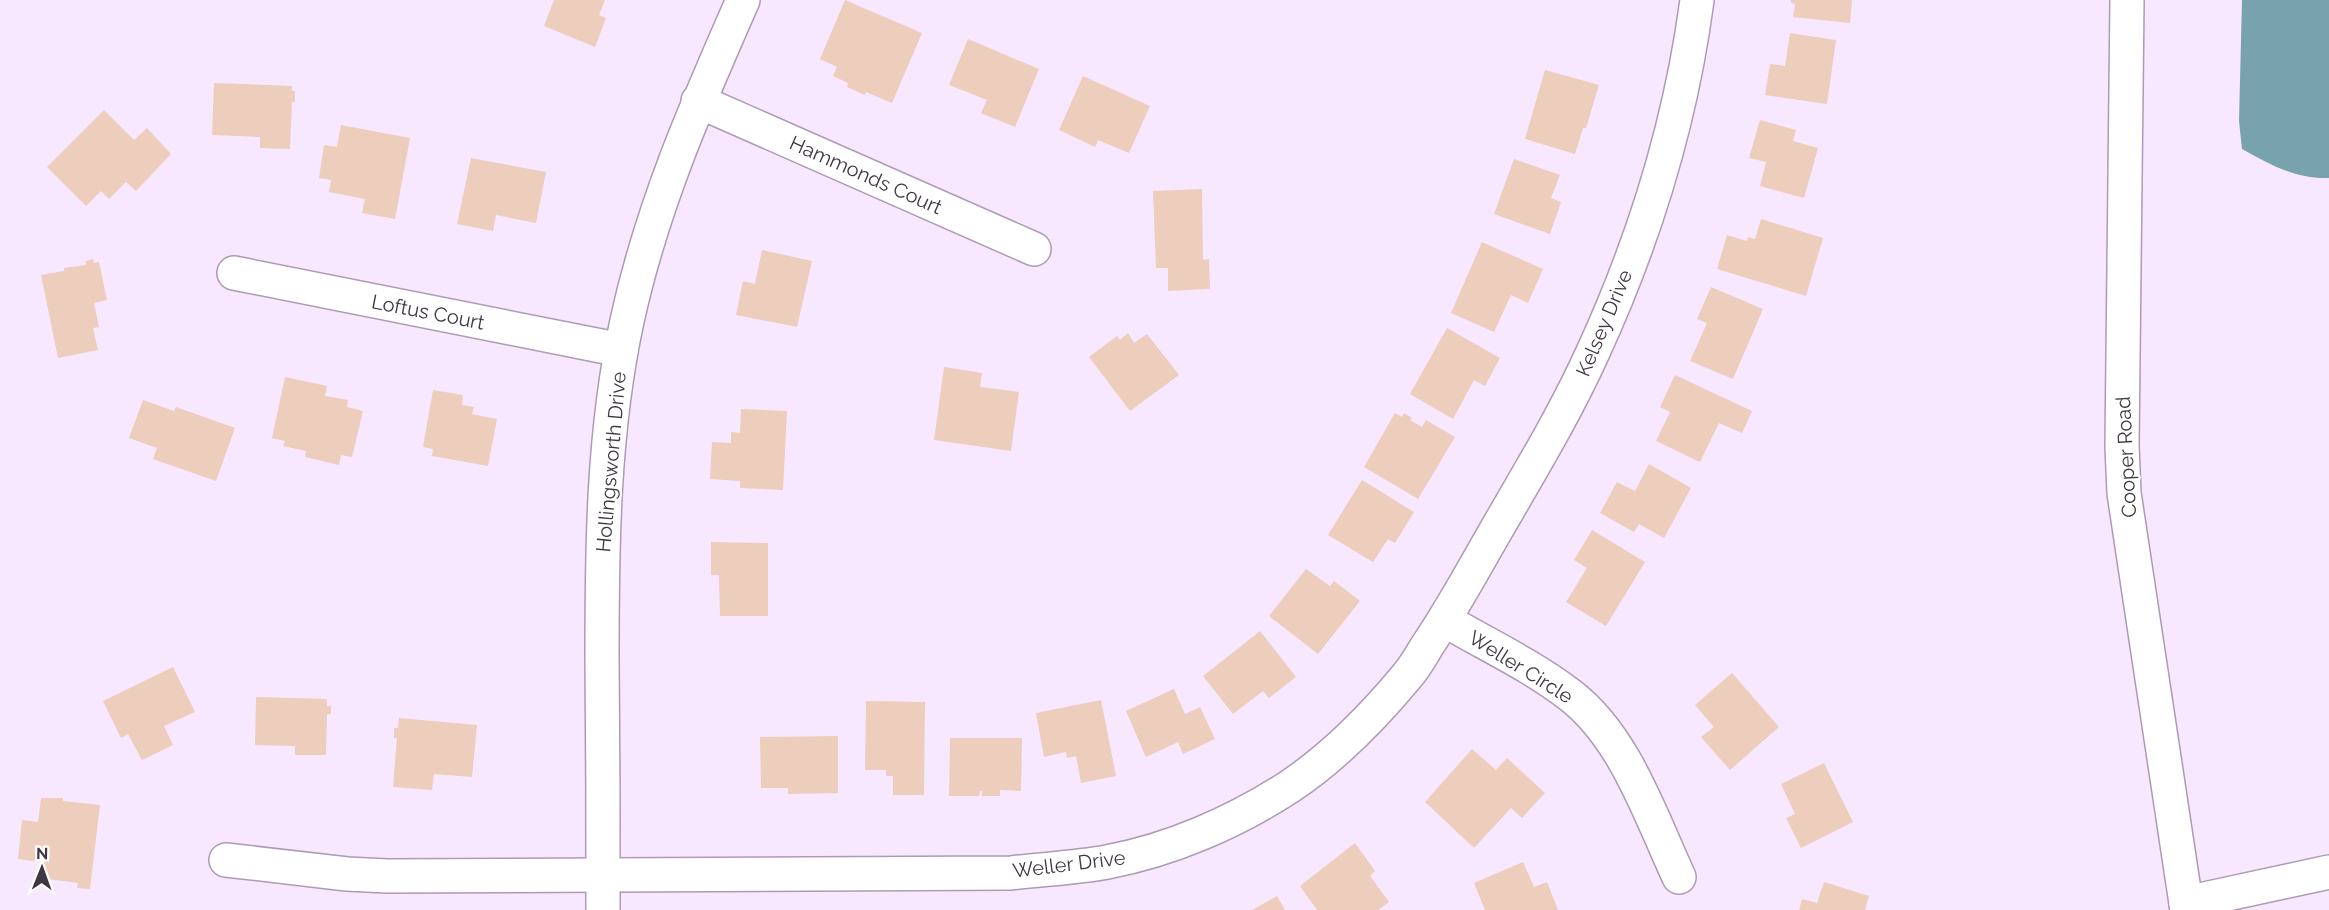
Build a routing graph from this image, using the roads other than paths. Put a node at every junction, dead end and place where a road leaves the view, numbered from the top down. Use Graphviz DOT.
graph roads {
  1 [pos="743,0"];
  2 [pos="1697,0"];
  3 [pos="2127,0"];
  4 [pos="698,101"];
  5 [pos="1034,249"];
  6 [pos="234,273"];
  7 [pos="621,350"];
  8 [pos="1445,620"];
  9 [pos="226,860"];
  10 [pos="2329,872"];
  11 [pos="603,876"];
  12 [pos="1679,877"];
  13 [pos="2187,906"];
  14 [pos="603,910"];
  1 -- 4 [label="street, Hollingsworth Drive"];
  2 -- 8 [label="street, Kelsey Drive"];
  3 -- 13 [label="street, Cooper Road"];
  4 -- 5 [label="street, Hammonds Court"];
  4 -- 7 [label="street, Hollingsworth Drive"];
  6 -- 7 [label="street, Loftus Court"];
  7 -- 11 [label="street, Hollingsworth Drive"];
  8 -- 11 [label="street, Weller Drive"];
  8 -- 12 [label="street, Weller Circle"];
  9 -- 11 [label="street, Weller Drive"];
  10 -- 13 [label="street"];
  11 -- 14 [label="street, Hollingsworth Drive"];
}
